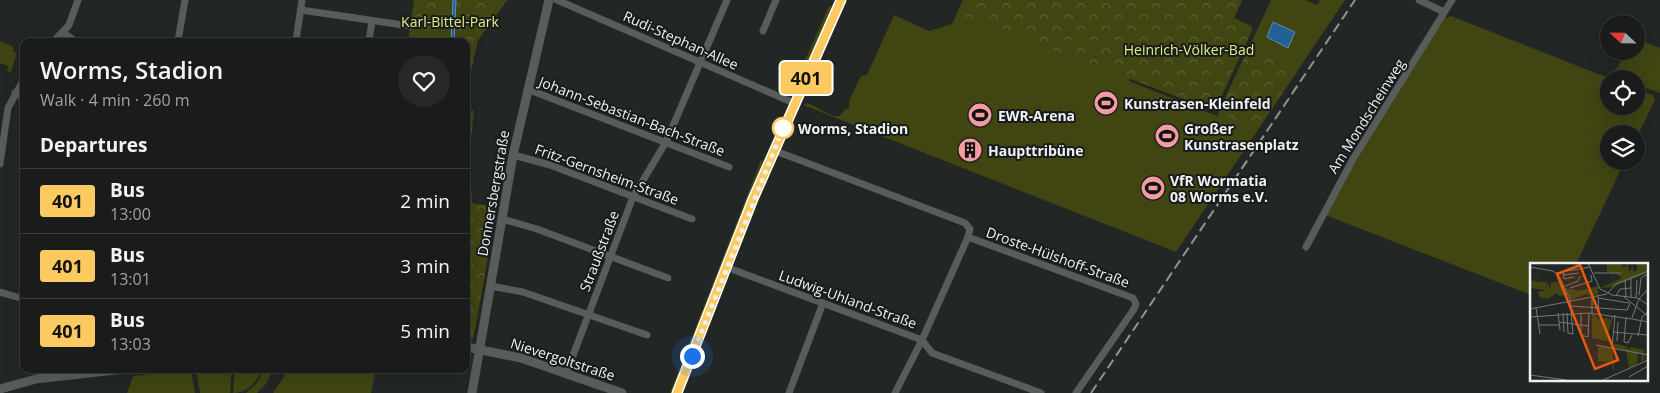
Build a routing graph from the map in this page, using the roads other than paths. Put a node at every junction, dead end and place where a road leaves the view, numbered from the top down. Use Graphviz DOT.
graph roads {
  1 [pos="78,0"];
  2 [pos="184,0"];
  3 [pos="302,0"];
  4 [pos="549,0"];
  5 [pos="557,0"];
  6 [pos="727,0"];
  7 [pos="776,0"];
  8 [pos="1420,0"];
  9 [pos="1452,0"];
  10 [pos="837,1"];
  11 [pos="301,10"];
  12 [pos="1444,12"];
  13 [pos="372,20"];
  14 [pos="410,26"];
  15 [pos="763,31"];
  16 [pos="64,33"];
  17 [pos="58,38"];
  18 [pos="71,38"];
  19 [pos="179,38"];
  20 [pos="296,38"];
  21 [pos="369,38"];
  22 [pos="700,62"];
  23 [pos="20,85"];
  24 [pos="527,89"];
  25 [pos="15,93"];
  26 [pos="20,96"];
  27 [pos="794,103"];
  28 [pos="666,142"];
  29 [pos="773,150"];
  30 [pos="513,155"];
  31 [pos="0,164"];
  32 [pos="729,167"];
  33 [pos="633,198"];
  34 [pos="502,219"];
  35 [pos="692,219"];
  36 [pos="968,236"];
  37 [pos="1306,246"];
  38 [pos="609,258"];
  39 [pos="726,267"];
  40 [pos="668,278"];
  41 [pos="490,286"];
  42 [pos="0,292"];
  43 [pos="20,298"];
  44 [pos="823,303"];
  45 [pos="588,315"];
  46 [pos="647,335"];
  47 [pos="922,340"];
  48 [pos="470,349"];
  49 [pos="480,350"];
  50 [pos="89,373"];
  51 [pos="566,374"];
  52 [pos="0,389"];
  53 [pos="472,393"];
  54 [pos="622,393"];
  55 [pos="677,393"];
  56 [pos="789,393"];
  57 [pos="895,393"];
  58 [pos="1041,393"];
  59 [pos="1076,393"];
  1 -- 16 [label="street"];
  2 -- 19 [label="street"];
  3 -- 11 [label="street"];
  4 -- 24 [label="street, Donnersbergstraße"];
  5 -- 22 [label="street, Rudi-Stephan-Allee"];
  6 -- 22 [label="street, Straußstraße"];
  7 -- 15 [label="street"];
  8 -- 12 [label="street"];
  9 -- 12 [label="street, Am Mondscheinweg"];
  10 -- 27 [label="street"];
  11 -- 13 [label="street"];
  11 -- 20 [label="street"];
  12 -- 37 [label="street, Am Mondscheinweg"];
  13 -- 14 [label="street"];
  13 -- 21 [label="street"];
  16 -- 17 [label="street"];
  16 -- 18 [label="street"];
  22 -- 27 [label="street, Rudi-Stephan-Allee"];
  22 -- 28 [label="street, Straußstraße"];
  23 -- 25 [label="street"];
  24 -- 28 [label="street, Johann-Sebastian-Bach-Straße"];
  24 -- 30 [label="street, Donnersbergstraße"];
  25 -- 26 [label="street"];
  25 -- 31 [label="street"];
  27 -- 29 [label="street"];
  28 -- 32 [label="street, Johann-Sebastian-Bach-Straße"];
  28 -- 33 [label="street, Straußstraße"];
  29 -- 36 [label="street, Droste-Hülshoff-Straße"];
  29 -- 39 [label="street"];
  30 -- 33 [label="street, Fritz-Gernsheim-Straße"];
  30 -- 34 [label="street, Donnersbergstraße"];
  33 -- 35 [label="street, Fritz-Gernsheim-Straße"];
  33 -- 38 [label="street, Straußstraße"];
  34 -- 38 [label="street"];
  34 -- 41 [label="street, Donnersbergstraße"];
  36 -- 47 [label="street"];
  36 -- 59 [label="street, Droste-Hülshoff-Straße"];
  38 -- 40 [label="street"];
  38 -- 45 [label="street, Straußstraße"];
  39 -- 44 [label="street, Ludwig-Uhland-Straße"];
  39 -- 55 [label="street"];
  41 -- 45 [label="street"];
  41 -- 49 [label="street, Donnersbergstraße"];
  42 -- 43 [label="street"];
  44 -- 47 [label="street, Ludwig-Uhland-Straße"];
  44 -- 56 [label="street"];
  45 -- 46 [label="street"];
  45 -- 51 [label="street, Straußstraße"];
  47 -- 57 [label="street"];
  47 -- 58 [label="street, Ludwig-Uhland-Straße"];
  48 -- 49 [label="street, Nievergoltstraße"];
  49 -- 51 [label="street, Nievergoltstraße"];
  49 -- 53 [label="street, Donnersbergstraße"];
  50 -- 52 [label="street"];
  51 -- 54 [label="street, Nievergoltstraße"];
}
